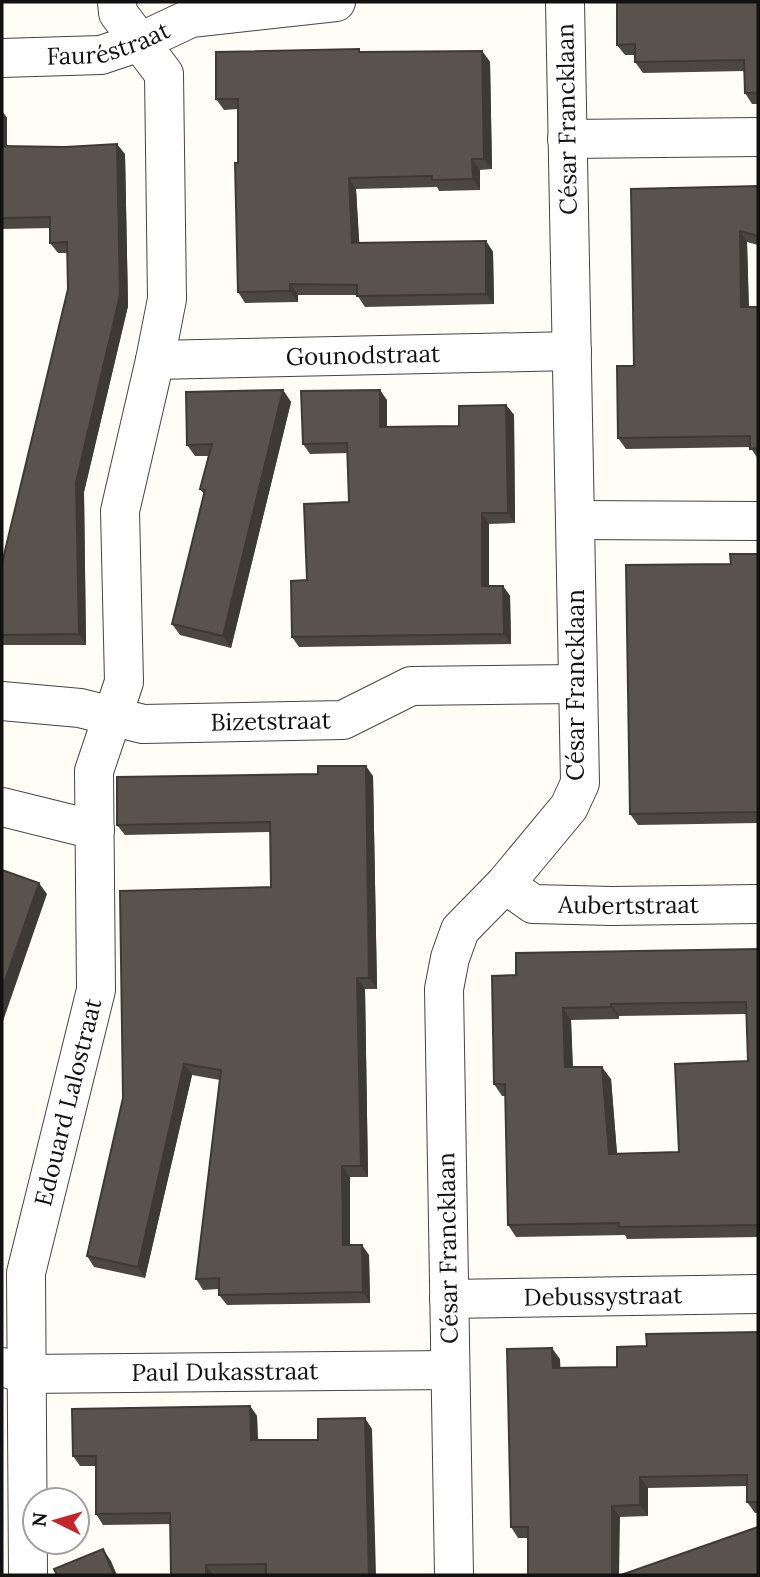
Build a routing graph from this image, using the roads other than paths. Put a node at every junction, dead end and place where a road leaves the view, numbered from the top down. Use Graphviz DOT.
graph roads {
  1 [pos="117,2"];
  2 [pos="335,2"];
  3 [pos="565,2"];
  4 [pos="140,42"];
  5 [pos="2,58"];
  6 [pos="758,137"];
  7 [pos="567,138"];
  8 [pos="572,351"];
  9 [pos="155,360"];
  10 [pos="575,520"];
  11 [pos="758,521"];
  12 [pos="577,684"];
  13 [pos="2,701"];
  14 [pos="114,716"];
  15 [pos="2,807"];
  16 [pos="94,830"];
  17 [pos="505,884"];
  18 [pos="758,904"];
  19 [pos="758,1294"];
  20 [pos="449,1299"];
  21 [pos="14,1370"];
  22 [pos="450,1370"];
  23 [pos="28,1575"];
  24 [pos="454,1575"];
  1 -- 4 [label="street"];
  2 -- 4 [label="street, Fauréstraat"];
  3 -- 7 [label="street, César Francklaan"];
  4 -- 5 [label="street, Fauréstraat"];
  4 -- 9 [label="street"];
  6 -- 7 [label="street"];
  7 -- 8 [label="street, César Francklaan"];
  8 -- 9 [label="street, Gounodstraat"];
  8 -- 10 [label="street, César Francklaan"];
  9 -- 14 [label="street"];
  10 -- 11 [label="street"];
  10 -- 12 [label="street, César Francklaan"];
  12 -- 14 [label="street, Bizetstraat"];
  12 -- 17 [label="street, César Francklaan"];
  13 -- 14 [label="street, Bizetstraat"];
  14 -- 16 [label="street, Edouard Lalostraat"];
  15 -- 16 [label="street"];
  16 -- 21 [label="street, Edouard Lalostraat"];
  17 -- 18 [label="street, Aubertstraat"];
  17 -- 20 [label="street, César Francklaan"];
  19 -- 20 [label="street, Debussystraat"];
  20 -- 22 [label="street, César Francklaan"];
  21 -- 22 [label="street, Paul Dukasstraat"];
  21 -- 23 [label="street, Edouard Lalostraat"];
  22 -- 24 [label="street, César Francklaan"];
}
